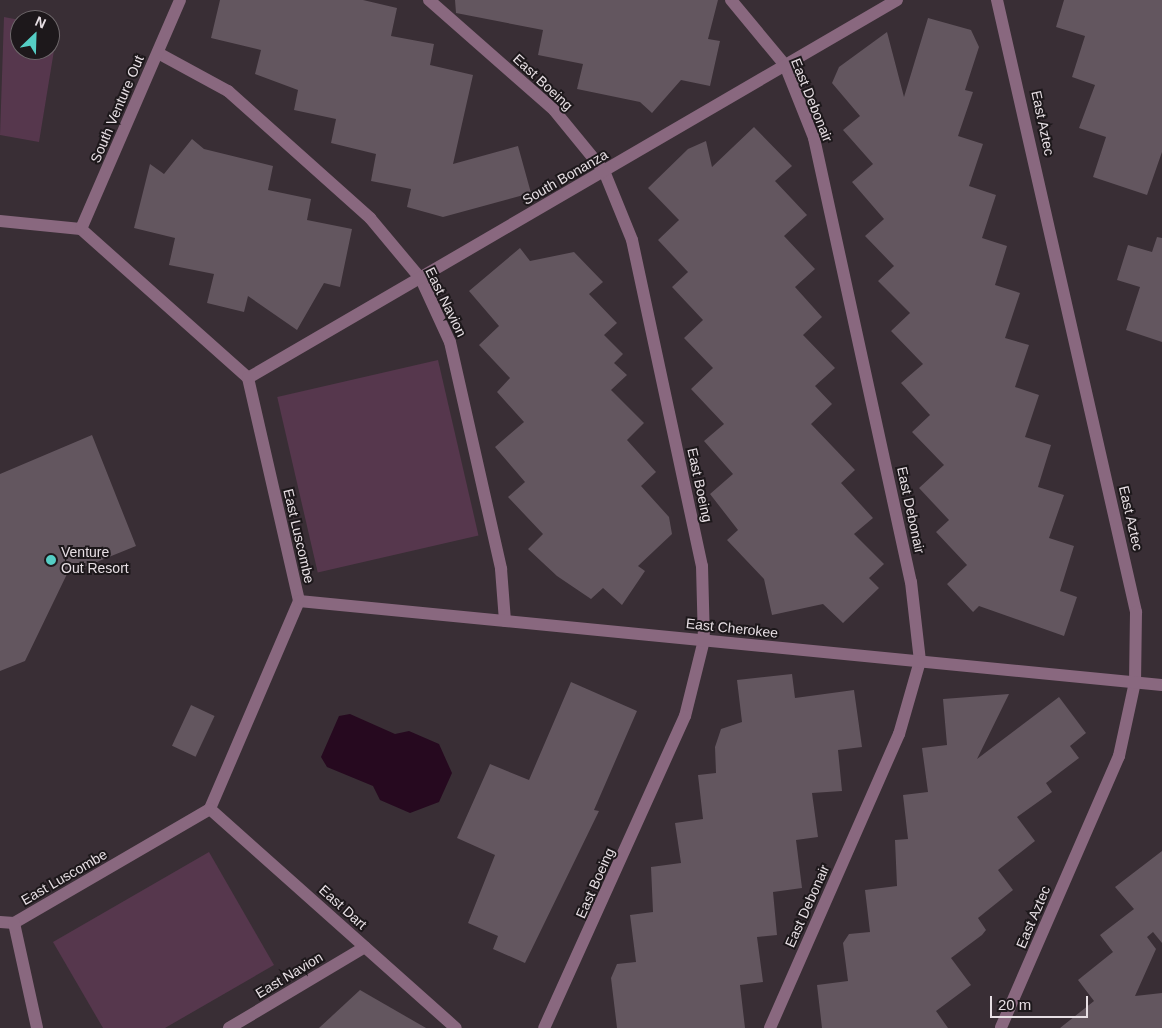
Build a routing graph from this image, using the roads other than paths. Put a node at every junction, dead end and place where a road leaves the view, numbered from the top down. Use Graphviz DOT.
graph roads {
  1 [pos="180,0"];
  2 [pos="429,0"];
  3 [pos="731,0"];
  4 [pos="897,0"];
  5 [pos="997,0"];
  6 [pos="158,53"];
  7 [pos="785,65"];
  8 [pos="604,171"];
  9 [pos="0,221"];
  10 [pos="81,229"];
  11 [pos="421,279"];
  12 [pos="248,378"];
  13 [pos="299,601"];
  14 [pos="505,621"];
  15 [pos="704,640"];
  16 [pos="920,661"];
  17 [pos="1135,682"];
  18 [pos="1162,685"];
  19 [pos="210,809"];
  20 [pos="0,922"];
  21 [pos="14,923"];
  22 [pos="365,947"];
  23 [pos="37,1028"];
  24 [pos="229,1028"];
  25 [pos="456,1028"];
  26 [pos="544,1028"];
  27 [pos="770,1028"];
  28 [pos="1001,1028"];
  1 -- 6 [label="lane, South Venture Out"];
  2 -- 8 [label="lane, East Boeing"];
  3 -- 7 [label="lane, East Debonair"];
  4 -- 7 [label="lane, South Bonanza"];
  5 -- 17 [label="lane, East Aztec"];
  6 -- 10 [label="lane, South Venture Out"];
  6 -- 11 [label="lane, East Navion"];
  7 -- 8 [label="lane, South Bonanza"];
  7 -- 16 [label="lane, East Debonair"];
  8 -- 11 [label="lane, South Bonanza"];
  8 -- 15 [label="lane, East Boeing"];
  9 -- 10 [label="lane"];
  10 -- 12 [label="lane"];
  11 -- 12 [label="lane, South Bonanza"];
  11 -- 14 [label="lane, East Navion"];
  12 -- 13 [label="lane, East Luscombe"];
  13 -- 14 [label="lane, East Cherokee"];
  13 -- 19 [label="lane, East Luscombe"];
  14 -- 15 [label="lane, East Cherokee"];
  15 -- 16 [label="lane, East Cherokee"];
  15 -- 26 [label="lane, East Boeing"];
  16 -- 17 [label="lane, East Cherokee"];
  16 -- 27 [label="lane, East Debonair"];
  17 -- 18 [label="lane, East Cherokee"];
  17 -- 28 [label="lane, East Aztec"];
  19 -- 21 [label="lane, East Luscombe"];
  19 -- 22 [label="lane, East Dart"];
  20 -- 21 [label="lane, East Luscombe"];
  21 -- 23 [label="lane"];
  22 -- 24 [label="lane, East Navion"];
  22 -- 25 [label="lane, East Dart"];
}
